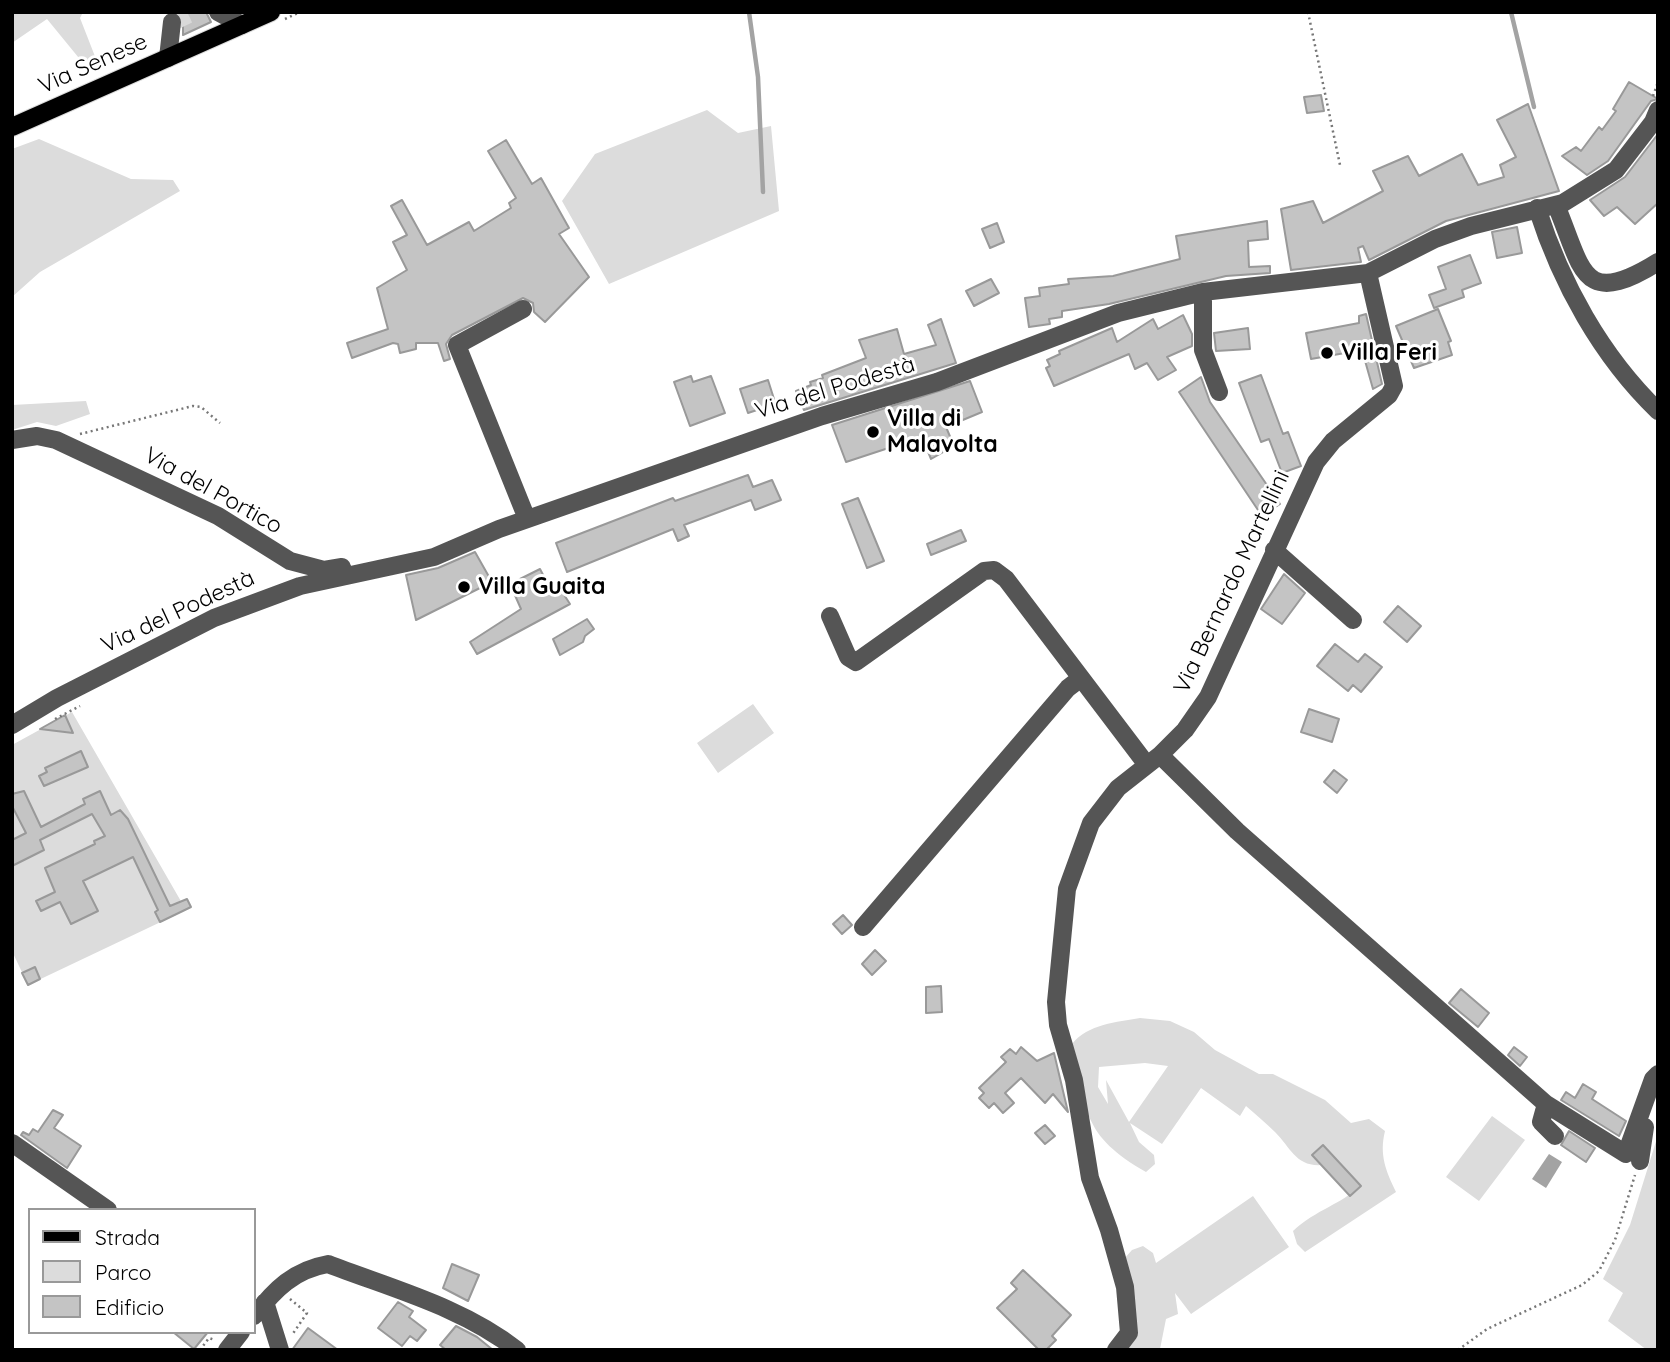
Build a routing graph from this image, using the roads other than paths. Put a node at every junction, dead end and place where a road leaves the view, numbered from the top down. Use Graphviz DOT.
graph roads {
  1 [pos="218,12"];
  2 [pos="271,12"];
  3 [pos="172,22"];
  4 [pos="242,25"];
  5 [pos="168,58"];
  6 [pos="1654,106"];
  7 [pos="12,127"];
  8 [pos="1556,205"];
  9 [pos="1537,208"];
  10 [pos="1658,262"];
  11 [pos="1368,273"];
  12 [pos="1203,292"];
  13 [pos="523,309"];
  14 [pos="1219,392"];
  15 [pos="1658,411"];
  16 [pos="12,440"];
  17 [pos="527,519"];
  18 [pos="1274,551"];
  19 [pos="394,566"];
  20 [pos="830,615"];
  21 [pos="1353,620"];
  22 [pos="1081,678"];
  23 [pos="12,725"];
  24 [pos="1154,760"];
  25 [pos="863,927"];
  26 [pos="1658,1074"];
  27 [pos="1658,1100"];
  28 [pos="1546,1104"];
  29 [pos="1555,1136"];
  30 [pos="12,1143"];
  31 [pos="1640,1161"];
  32 [pos="105,1208"];
  33 [pos="257,1306"];
  34 [pos="239,1334"];
  35 [pos="284,1344"];
  36 [pos="227,1350"];
  37 [pos="517,1350"];
  38 [pos="1116,1350"];
  1 -- 4 [label="street"];
  2 -- 4 [label="main road, Via Senese"];
  3 -- 5 [label="street"];
  4 -- 5 [label="main road, Via Senese"];
  5 -- 7 [label="main road, Via Senese"];
  6 -- 8 [label="street, Via del Podestà"];
  8 -- 9 [label="street, Via del Podestà"];
  8 -- 10 [label="street"];
  9 -- 11 [label="street, Via del Podestà"];
  9 -- 15 [label="street"];
  11 -- 12 [label="street, Via del Podestà"];
  11 -- 18 [label="street, Via Bernardo Martellini"];
  12 -- 14 [label="street"];
  12 -- 17 [label="street, Via del Podestà"];
  13 -- 17 [label="street"];
  16 -- 19 [label="street, Via del Portico"];
  17 -- 19 [label="street, Via del Podestà"];
  18 -- 21 [label="street"];
  18 -- 24 [label="street, Via Bernardo Martellini"];
  19 -- 23 [label="street, Via del Podestà"];
  20 -- 22 [label="street"];
  22 -- 24 [label="street"];
  22 -- 25 [label="street"];
  24 -- 28 [label="street"];
  24 -- 38 [label="street, Via Bernardo Martellini"];
  26 -- 28 [label="street"];
  27 -- 31 [label="street"];
  28 -- 29 [label="street"];
  30 -- 32 [label="street"];
  33 -- 35 [label="street"];
  33 -- 37 [label="street"];
  34 -- 36 [label="street"];
}
